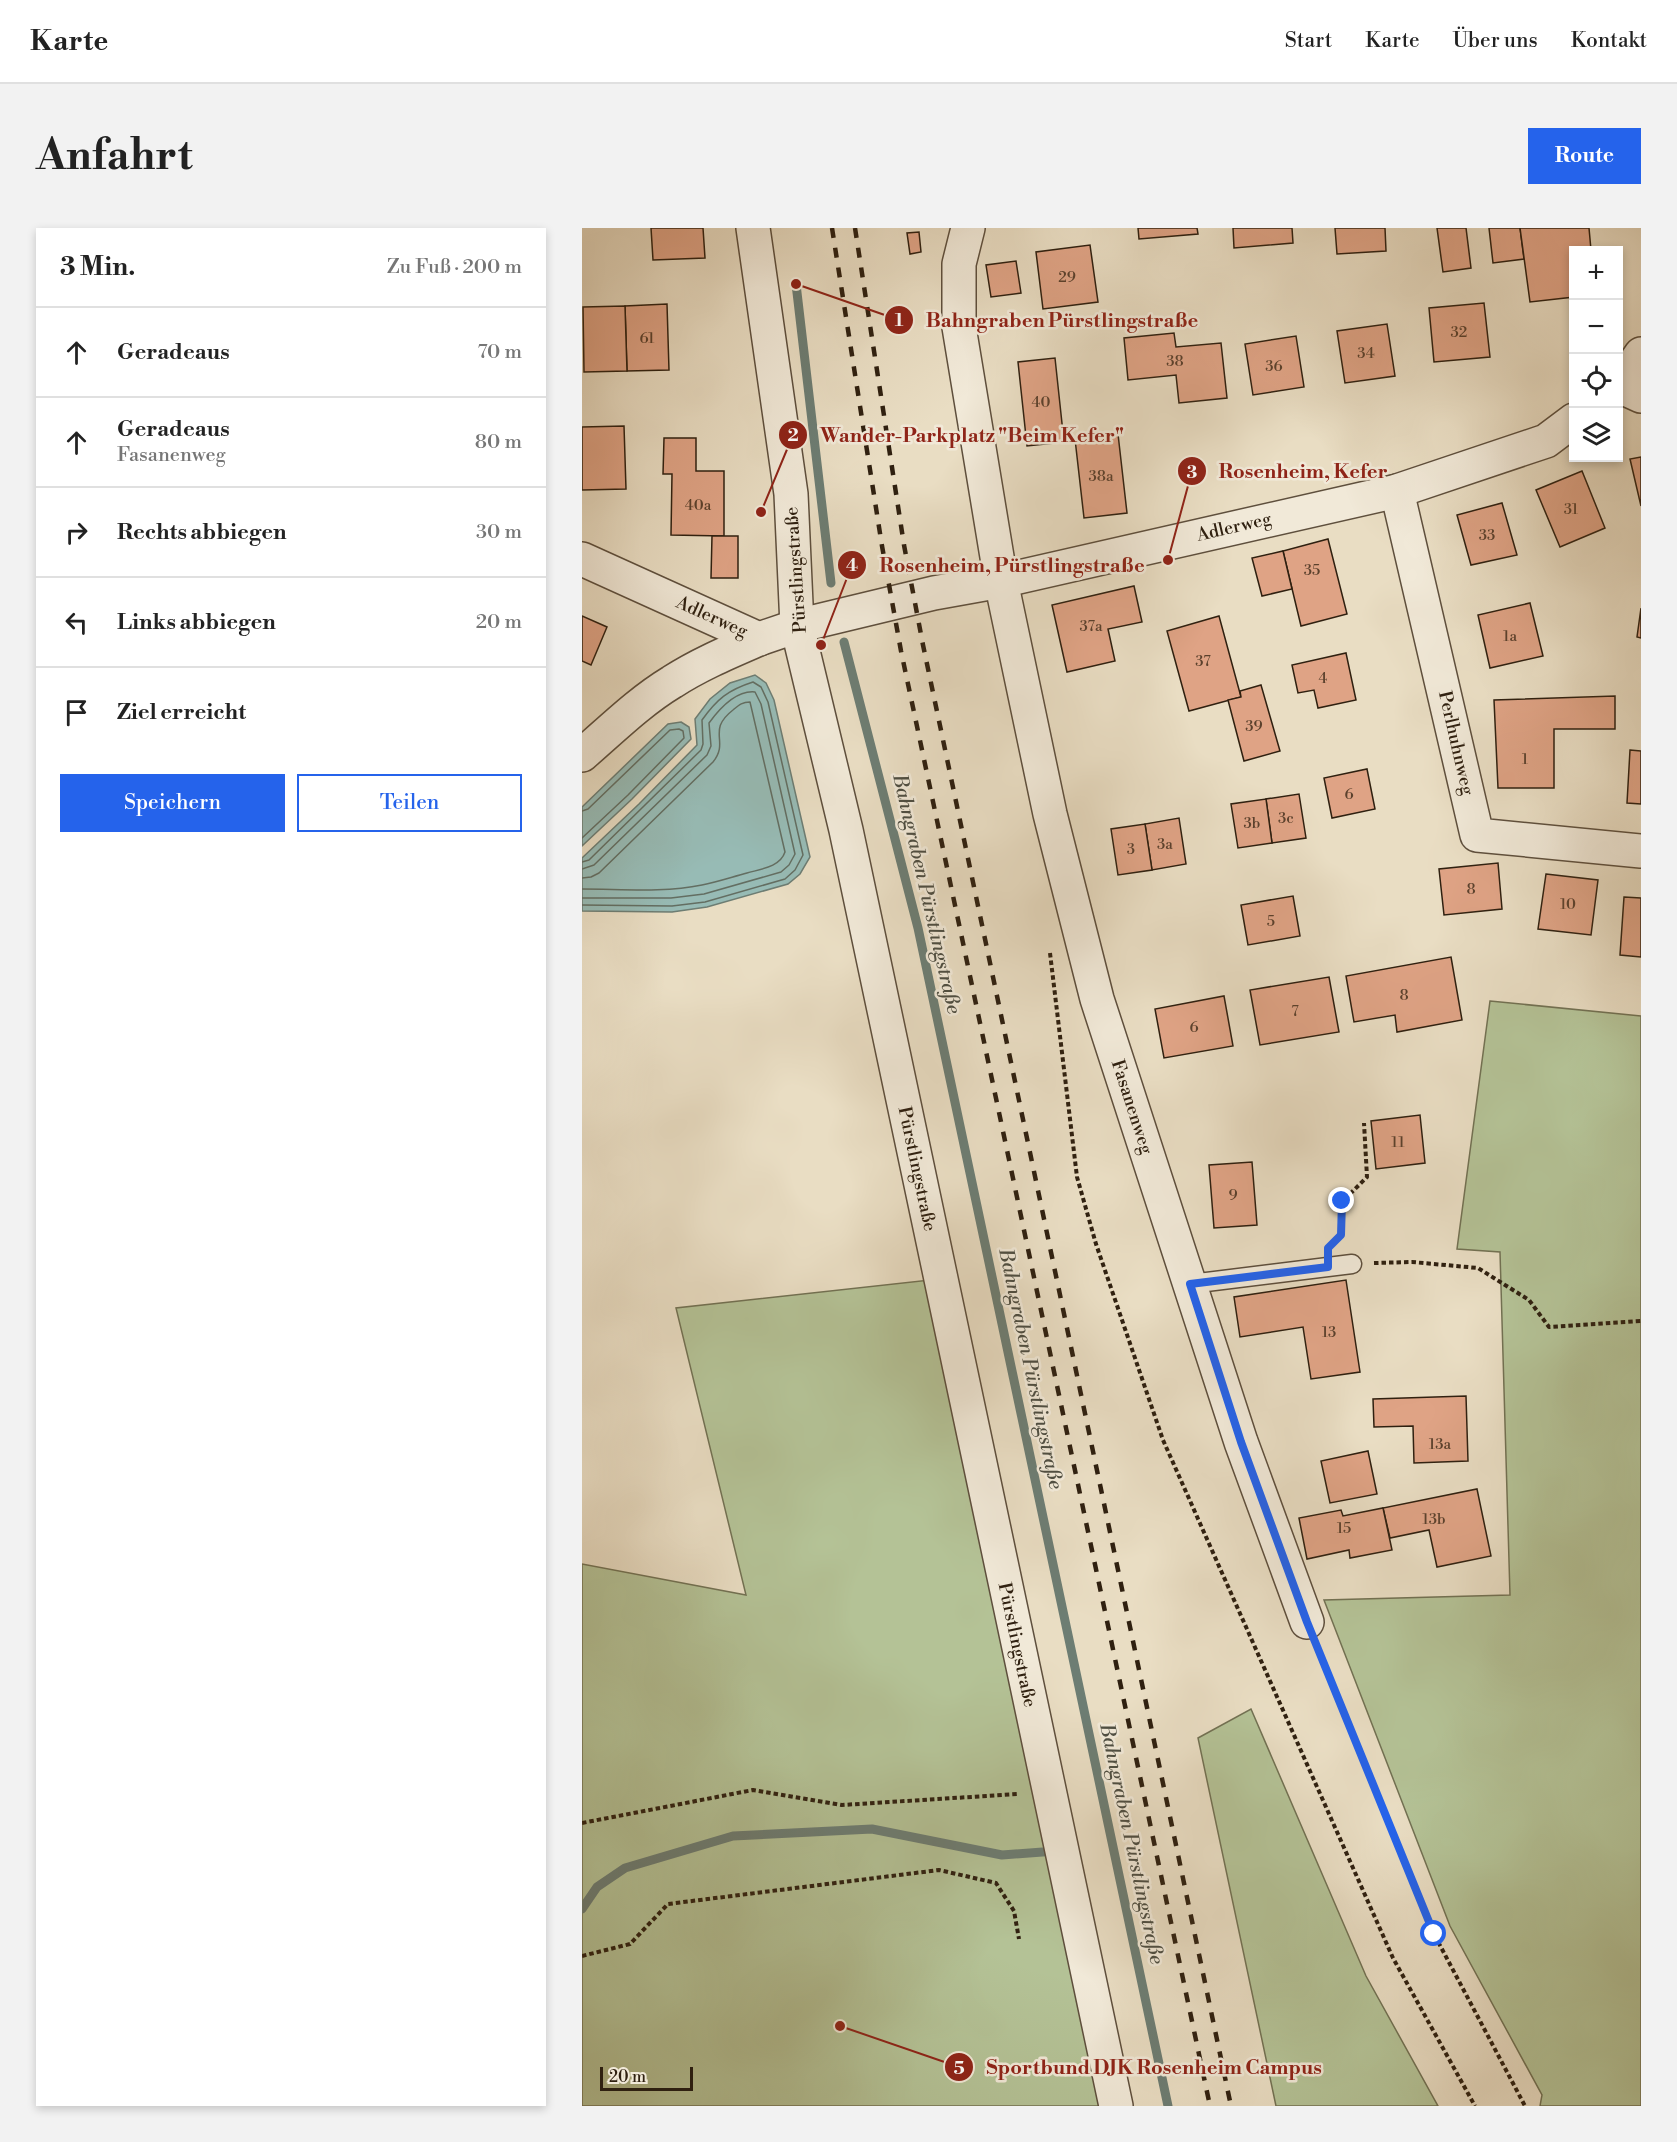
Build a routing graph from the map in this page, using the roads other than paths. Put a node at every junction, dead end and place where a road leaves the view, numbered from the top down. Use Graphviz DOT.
graph roads {
  1 [pos="753,228"];
  2 [pos="968,228"];
  3 [pos="1641,354"];
  4 [pos="1623,379"];
  5 [pos="1623,388"];
  6 [pos="1641,396"];
  7 [pos="1569,424"];
  8 [pos="1397,491"];
  9 [pos="582,559"];
  10 [pos="1001,580"];
  11 [pos="797,626"];
  12 [pos="759,639"];
  13 [pos="582,755"];
  14 [pos="1641,851"];
  15 [pos="1352,1264"];
  16 [pos="1190,1284"];
  17 [pos="1307,1622"];
  18 [pos="1116,2106"];
  1 -- 11 [label="street, Pürstlingstraße"];
  2 -- 10 [label="street, Fasanenweg"];
  3 -- 4 [label="street"];
  5 -- 6 [label="street"];
  7 -- 8 [label="street, Adlerweg"];
  8 -- 10 [label="street, Adlerweg"];
  8 -- 14 [label="street, Perlhuhnweg"];
  9 -- 12 [label="street, Adlerweg"];
  10 -- 11 [label="street, Adlerweg"];
  10 -- 16 [label="street, Fasanenweg"];
  11 -- 12 [label="street, Adlerweg"];
  11 -- 18 [label="street, Pürstlingstraße"];
  12 -- 13 [label="street"];
  15 -- 16 [label="lane"];
  16 -- 17 [label="street, Fasanenweg"];
}
